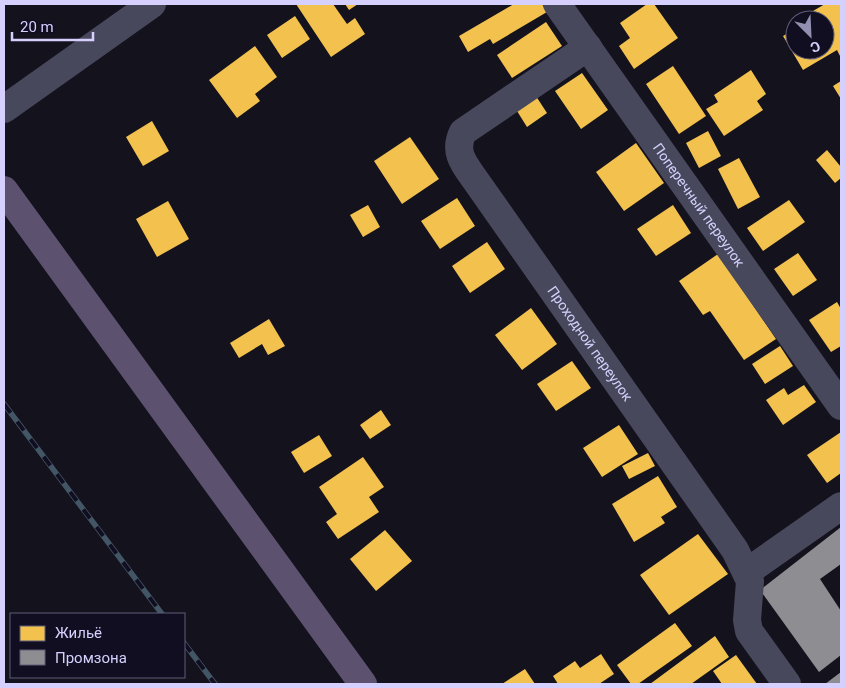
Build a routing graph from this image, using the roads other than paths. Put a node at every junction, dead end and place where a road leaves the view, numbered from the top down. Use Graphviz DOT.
graph roads {
  1 [pos="152,4"];
  2 [pos="557,4"];
  3 [pos="588,47"];
  4 [pos="4,109"];
  5 [pos="4,190"];
  6 [pos="841,406"];
  7 [pos="841,506"];
  8 [pos="747,572"];
  9 [pos="364,684"];
  10 [pos="787,684"];
  1 -- 4 [label="street"];
  2 -- 3 [label="street, Поперечный переулок"];
  3 -- 6 [label="street, Поперечный переулок"];
  3 -- 8 [label="street, Проходной переулок"];
  5 -- 9 [label="main road"];
  7 -- 8 [label="street"];
  8 -- 10 [label="street, Проходной переулок"];
}
